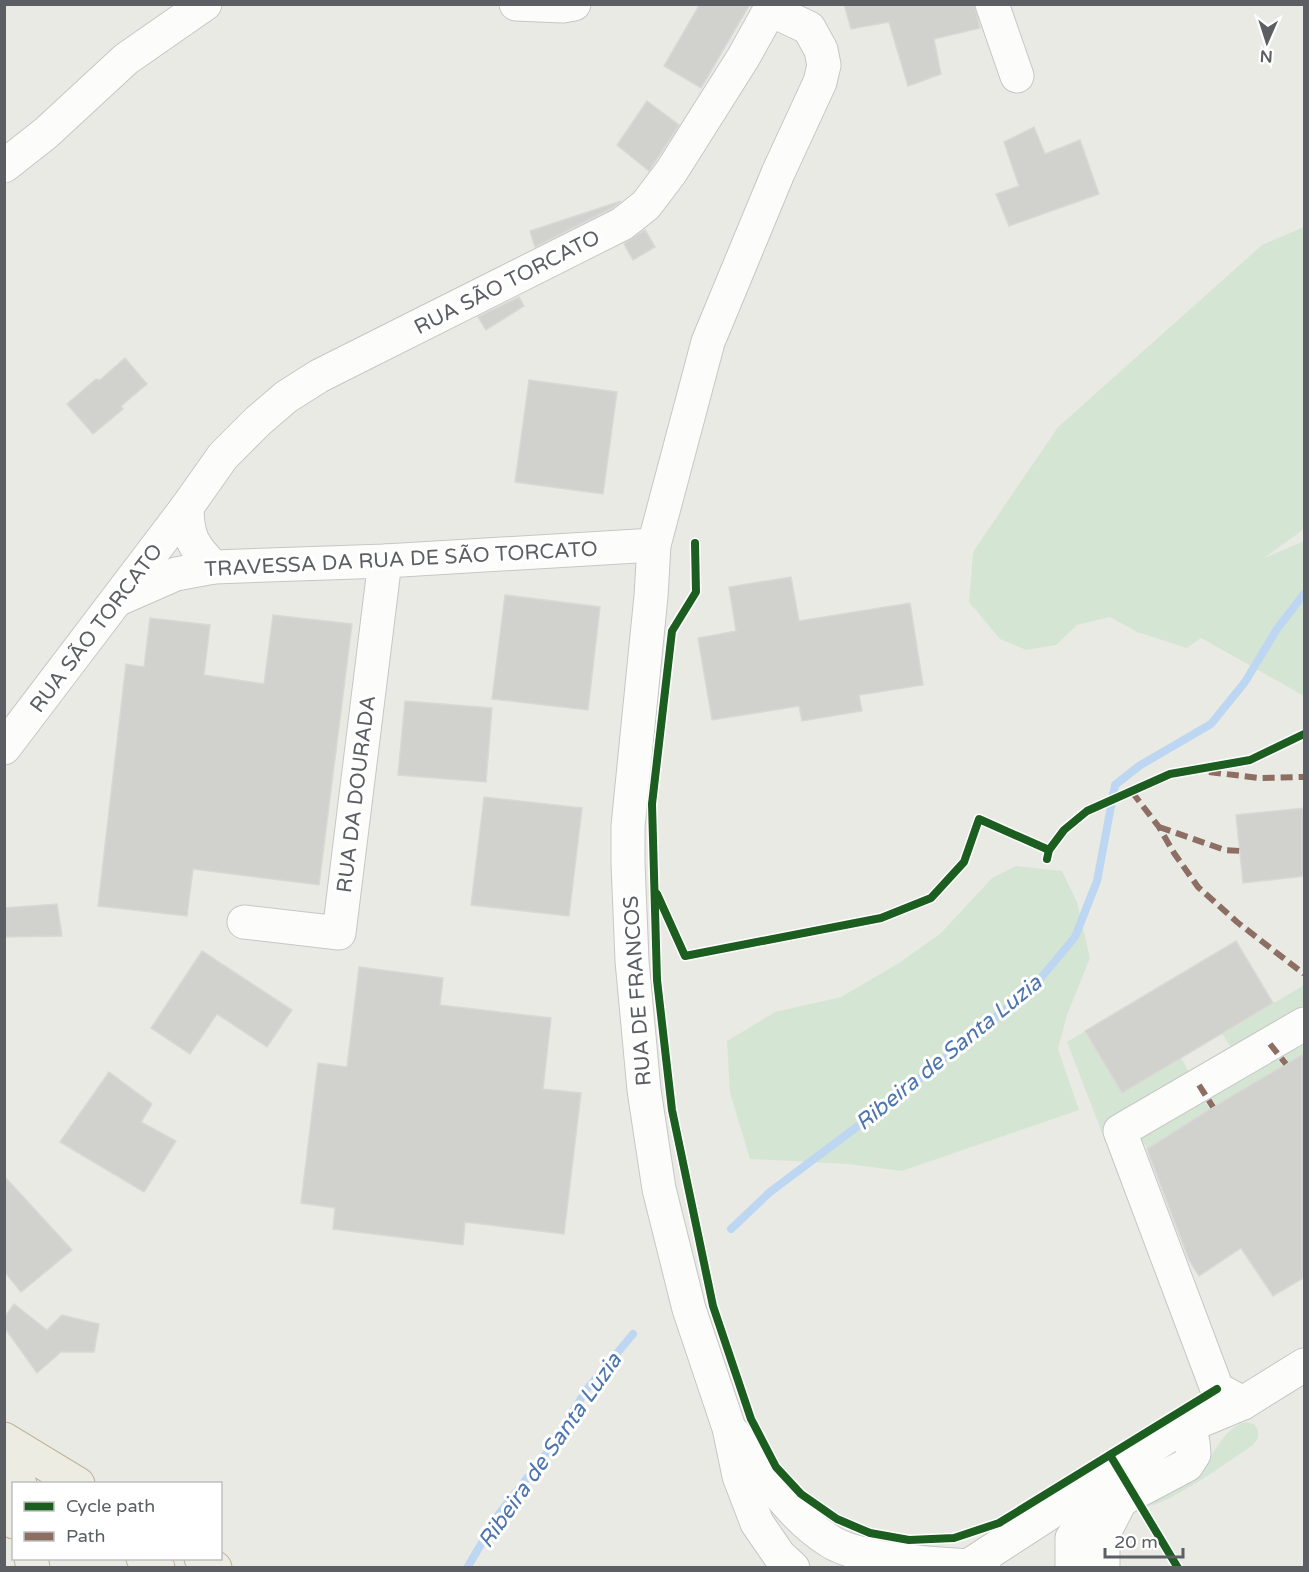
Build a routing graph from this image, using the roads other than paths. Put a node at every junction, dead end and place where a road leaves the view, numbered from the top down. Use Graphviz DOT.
graph roads {
  1 [pos="205,4"];
  2 [pos="516,4"];
  3 [pos="574,4"];
  4 [pos="992,4"];
  5 [pos="772,7"];
  6 [pos="808,16"];
  7 [pos="1017,76"];
  8 [pos="4,166"];
  9 [pos="187,507"];
  10 [pos="654,545"];
  11 [pos="385,561"];
  12 [pos="214,567"];
  13 [pos="117,600"];
  14 [pos="4,748"];
  15 [pos="244,922"];
  16 [pos="1305,1024"];
  17 [pos="1305,1365"];
  18 [pos="1244,1403"];
  19 [pos="729,1428"];
  20 [pos="4,1439"];
  21 [pos="1188,1444"];
  22 [pos="4,1474"];
  23 [pos="17,1482"];
  24 [pos="75,1482"];
  25 [pos="1122,1500"];
  26 [pos="972,1567"];
  27 [pos="793,1568"];
  28 [pos="1072,1568"];
  29 [pos="1103,1568"];
  1 -- 8 [label="street"];
  2 -- 3 [label="street"];
  4 -- 7 [label="street"];
  5 -- 6 [label="street"];
  5 -- 9 [label="street, RUA SÃO TORCATO"];
  6 -- 10 [label="street, RUA DE FRANCOS"];
  9 -- 12 [label="street, RUA SÃO TORCATO"];
  9 -- 13 [label="street, RUA SÃO TORCATO"];
  10 -- 11 [label="street, TRAVESSA DA RUA DE SÃO TORCATO"];
  10 -- 19 [label="street, RUA DE FRANCOS"];
  11 -- 12 [label="street, TRAVESSA DA RUA DE SÃO TORCATO"];
  11 -- 15 [label="street, RUA DA DOURADA"];
  12 -- 13 [label="street, TRAVESSA DA RUA DE SÃO TORCATO"];
  13 -- 14 [label="street, RUA SÃO TORCATO"];
  16 -- 18 [label="street"];
  17 -- 18 [label="street"];
  18 -- 21 [label="street"];
  19 -- 26 [label="street, RUA DE FRANCOS"];
  19 -- 27 [label="street, RUA DE FRANCOS"];
  20 -- 24 [label="highway"];
  21 -- 25 [label="street"];
  21 -- 26 [label="street"];
  22 -- 23 [label="highway"];
  25 -- 28 [label="street"];
  25 -- 29 [label="street"];
}
